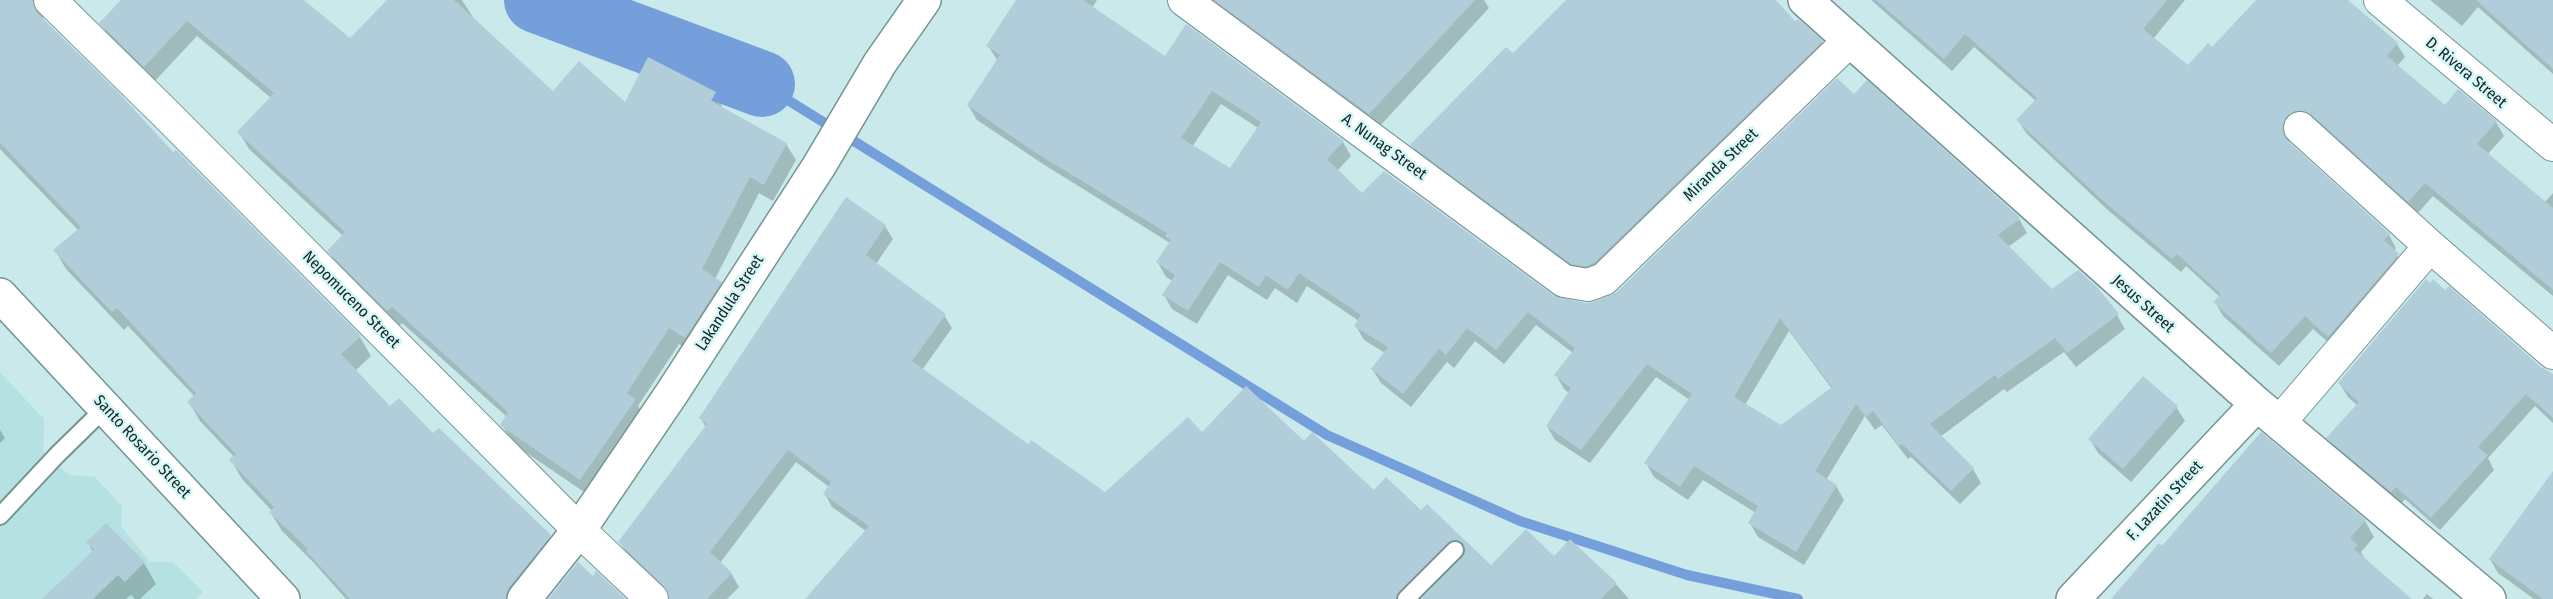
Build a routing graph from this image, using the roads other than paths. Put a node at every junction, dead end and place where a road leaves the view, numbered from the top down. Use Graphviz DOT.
graph roads {
  1 [pos="50,0"];
  2 [pos="924,0"];
  3 [pos="1185,0"];
  4 [pos="1805,0"];
  5 [pos="2380,0"];
  6 [pos="1850,40"];
  7 [pos="2300,128"];
  8 [pos="2553,145"];
  9 [pos="2430,246"];
  10 [pos="1588,285"];
  11 [pos="0,296"];
  12 [pos="2553,353"];
  13 [pos="105,408"];
  14 [pos="2268,413"];
  15 [pos="0,516"];
  16 [pos="579,530"];
  17 [pos="1455,550"];
  18 [pos="283,599"];
  19 [pos="524,599"];
  20 [pos="652,599"];
  21 [pos="1406,599"];
  22 [pos="2073,599"];
  23 [pos="2489,599"];
  1 -- 16 [label="street, Nepomuceno Street"];
  2 -- 16 [label="main road, Lakandula Street"];
  3 -- 10 [label="street, A. Nunag Street"];
  4 -- 6 [label="main road, Jesus Street"];
  5 -- 8 [label="street, D. Rivera Street"];
  6 -- 10 [label="street, Miranda Street"];
  6 -- 14 [label="main road, Jesus Street"];
  7 -- 9 [label="street"];
  9 -- 12 [label="street"];
  9 -- 14 [label="street"];
  11 -- 13 [label="main road, Santo Rosario Street"];
  13 -- 15 [label="lane"];
  13 -- 18 [label="main road, Santo Rosario Street"];
  14 -- 22 [label="main road, F. Lazatin Street"];
  14 -- 23 [label="main road, Jesus Street"];
  16 -- 19 [label="main road, Lakandula Street"];
  16 -- 20 [label="street, Nepomuceno Street"];
  17 -- 21 [label="lane"];
}
